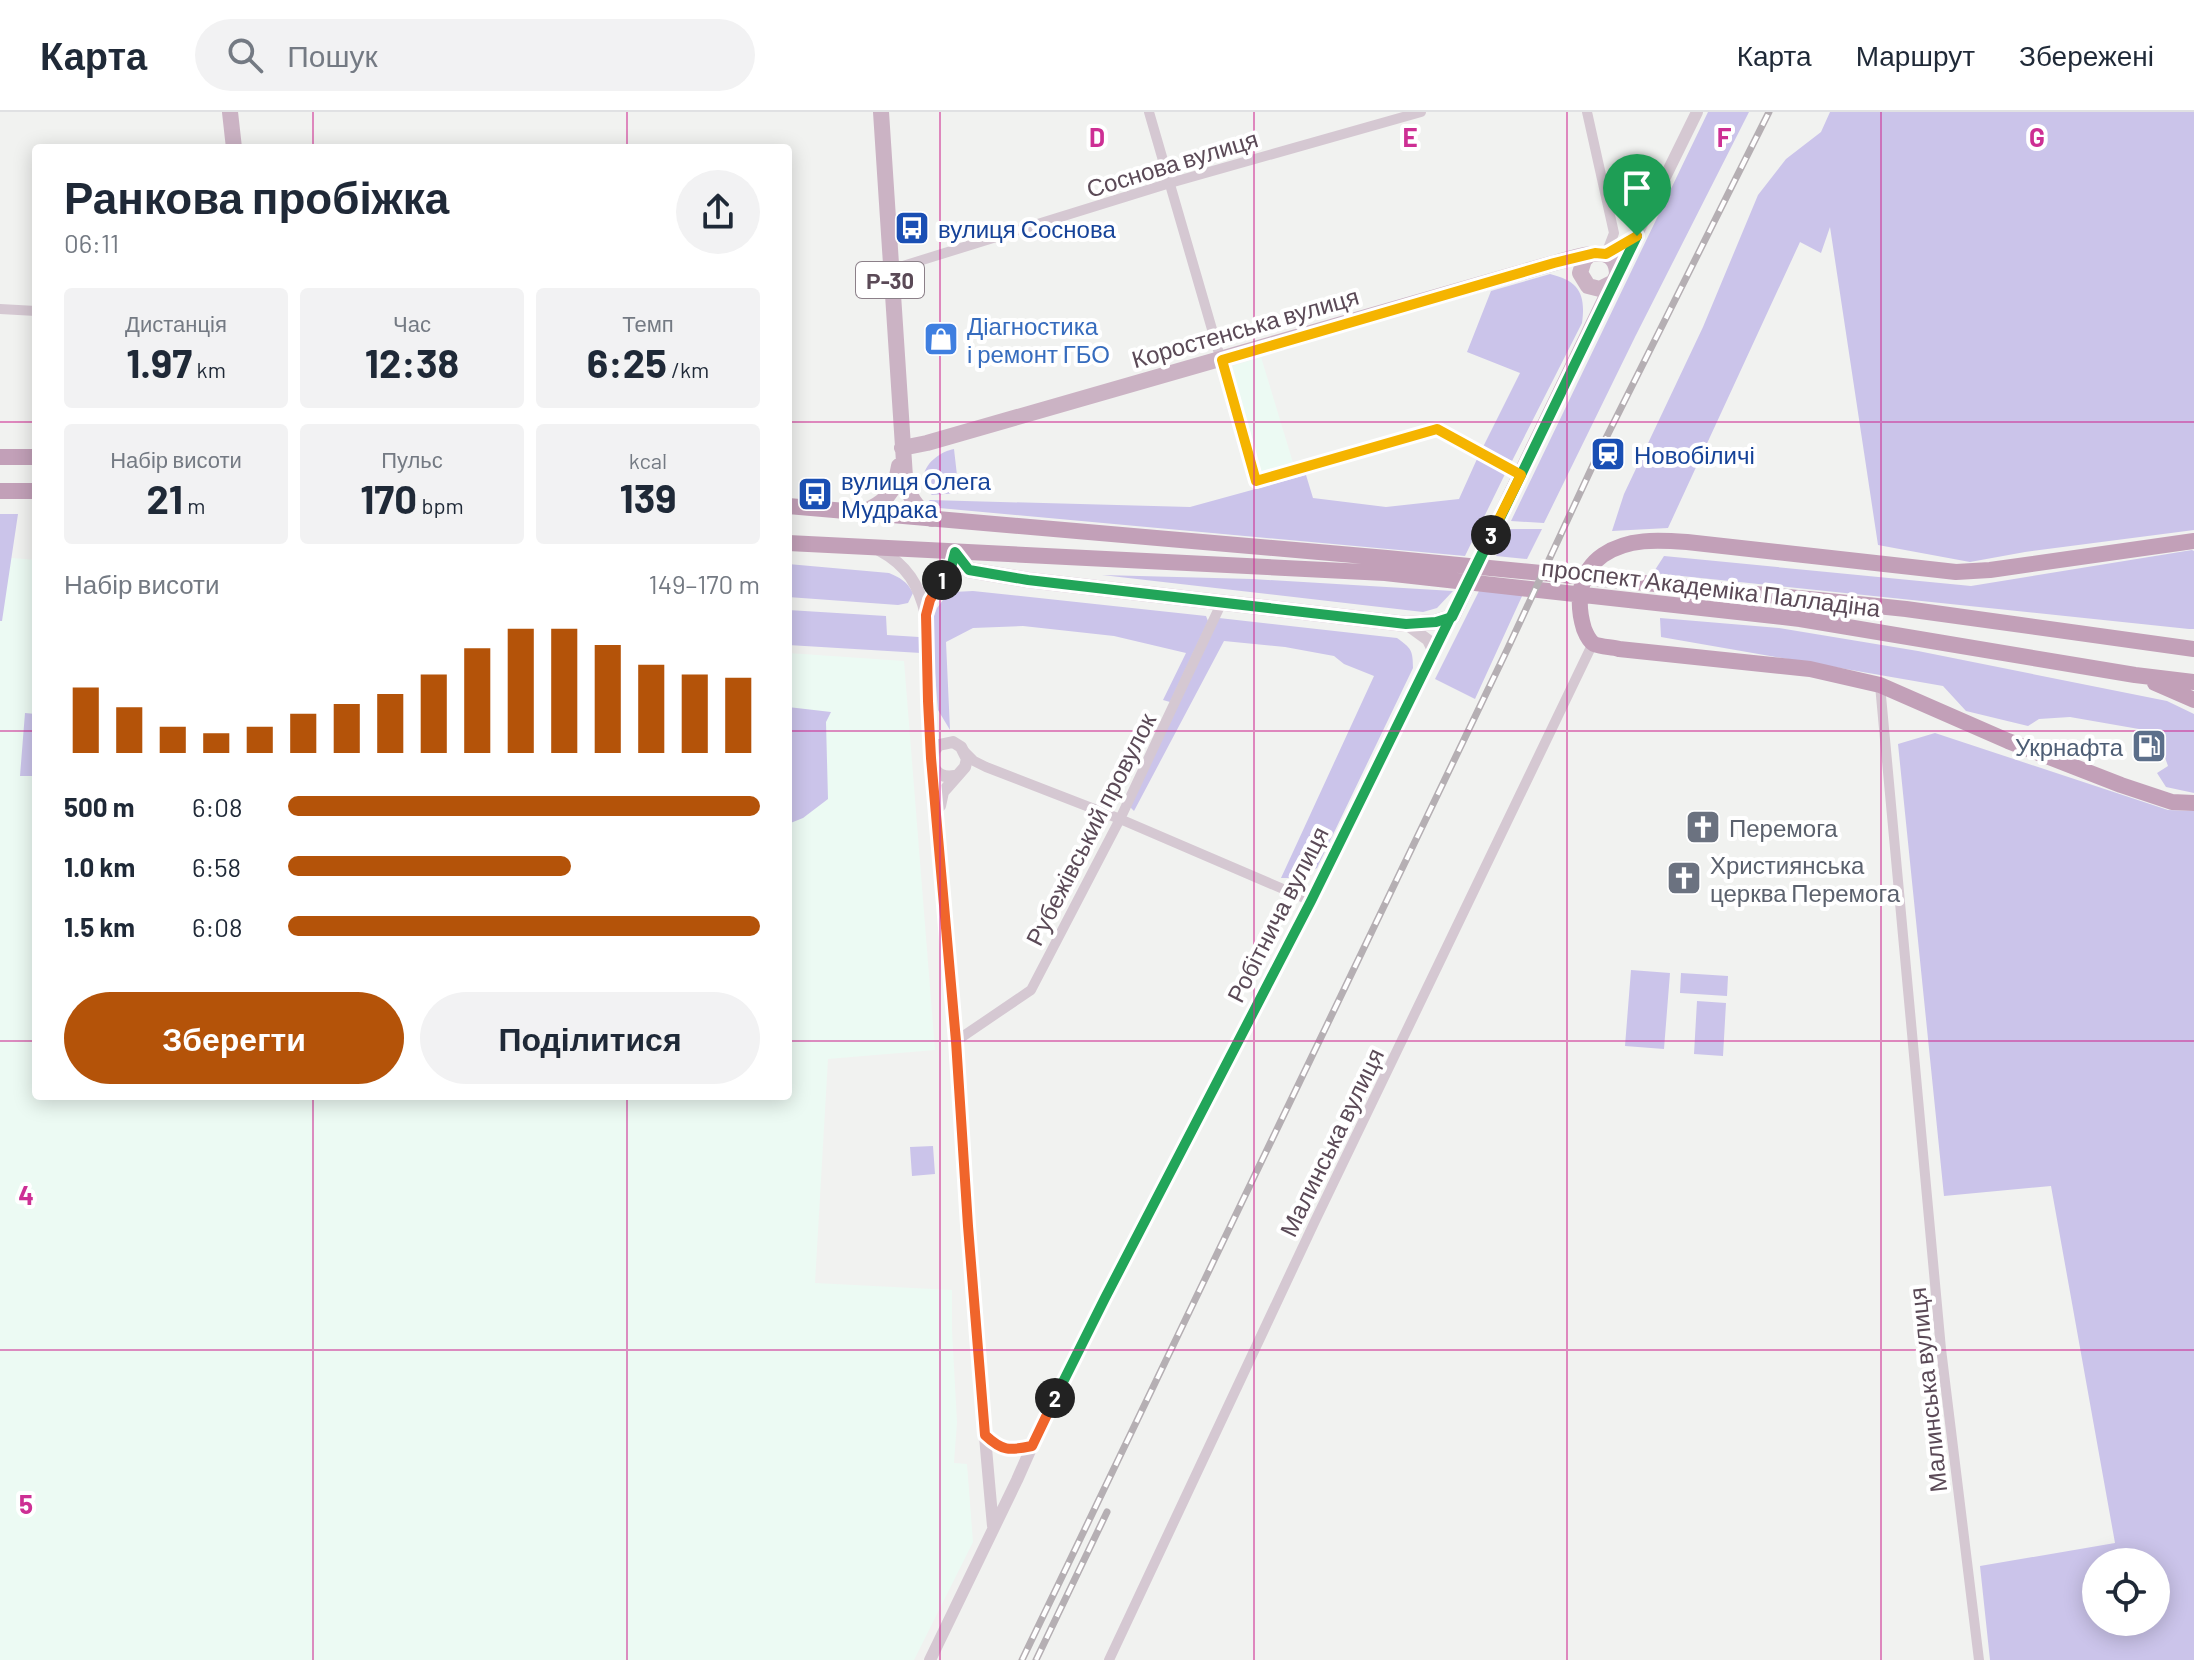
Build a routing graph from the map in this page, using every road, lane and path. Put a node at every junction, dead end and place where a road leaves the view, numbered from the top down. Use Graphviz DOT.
graph roads {
  1 [pos="230,112"];
  2 [pos="881,112"];
  3 [pos="1149,112"];
  4 [pos="1421,112"];
  5 [pos="1587,112"];
  6 [pos="1697,112"];
  7 [pos="234,144"];
  8 [pos="1170,183"];
  9 [pos="1637,236"];
  10 [pos="1598,254"];
  11 [pos="1554,263"];
  12 [pos="890,270"];
  13 [pos="1615,278"];
  14 [pos="1585,283"];
  15 [pos="0,309"];
  16 [pos="32,311"];
  17 [pos="1596,318"];
  18 [pos="1222,360"];
  19 [pos="902,448"];
  20 [pos="0,457"];
  21 [pos="32,457"];
  22 [pos="1521,475"];
  23 [pos="0,491"];
  24 [pos="32,491"];
  25 [pos="792,506"];
  26 [pos="861,513"];
  27 [pos="932,519"];
  28 [pos="2194,541"];
  29 [pos="792,543"];
  30 [pos="876,548"];
  31 [pos="955,552"];
  32 [pos="1386,565"];
  33 [pos="1700,598"];
  34 [pos="1221,604"];
  35 [pos="926,615"];
  36 [pos="1452,617"];
  37 [pos="1406,624"];
  38 [pos="1593,643"];
  39 [pos="2189,647"];
  40 [pos="1434,652"];
  41 [pos="2135,675"];
  42 [pos="2194,682"];
  43 [pos="1880,685"];
  44 [pos="2194,700"];
  45 [pos="930,719"];
  46 [pos="953,742"];
  47 [pos="964,751"];
  48 [pos="932,761"];
  49 [pos="986,767"];
  50 [pos="958,775"];
  51 [pos="2194,803"];
  52 [pos="937,817"];
  53 [pos="1120,819"];
  54 [pos="1311,901"];
  55 [pos="956,1041"];
  56 [pos="985,1435"];
  57 [pos="1032,1446"];
  58 [pos="993,1529"];
  59 [pos="930,1660"];
  60 [pos="1109,1660"];
  61 [pos="1979,1660"];
  1 -- 7 [label="main road"];
  2 -- 12 [label="main road, Р-30"];
  3 -- 8 [label="street"];
  4 -- 8 [label="street, Соснова вулиця"];
  5 -- 10 [label="street"];
  6 -- 9 [label="street"];
  8 -- 12 [label="street, Соснова вулиця"];
  8 -- 18 [label="street"];
  9 -- 10 [label="street"];
  9 -- 13 [label="street"];
  10 -- 11 [label="main road, Коростенська вулиця"];
  10 -- 13 [label="main road"];
  10 -- 14 [label="main road"];
  11 -- 14 [label="main road"];
  11 -- 18 [label="main road, Коростенська вулиця"];
  12 -- 19 [label="main road, Р-30"];
  13 -- 14 [label="main road"];
  13 -- 17 [label="main road, Робітнича вулиця"];
  14 -- 17 [label="main road"];
  15 -- 16 [label="street"];
  17 -- 22 [label="main road, Робітнича вулиця"];
  18 -- 19 [label="main road, Коростенська вулиця"];
  18 -- 22 [label="street"];
  19 -- 26 [label="main road, Р-30"];
  19 -- 27 [label="main road, Р-30"];
  20 -- 21 [label="highway"];
  22 -- 36 [label="main road, Робітнича вулиця"];
  23 -- 24 [label="highway"];
  25 -- 26 [label="highway, проспект Академіка Палладіна"];
  26 -- 27 [label="highway, проспект Академіка Палладіна"];
  27 -- 32 [label="highway, проспект Академіка Палладіна"];
  28 -- 38 [label="highway"];
  29 -- 30 [label="highway, проспект Академіка Палладіна"];
  30 -- 31 [label="highway, проспект Академіка Палладіна"];
  30 -- 35 [label="street"];
  31 -- 32 [label="highway, проспект Академіка Палладіна"];
  31 -- 34 [label="main road"];
  31 -- 35 [label="street"];
  32 -- 33 [label="highway, проспект Академіка Палладіна"];
  33 -- 39 [label="highway, проспект Академіка Палладіна"];
  33 -- 41 [label="highway, проспект Академіка Палладіна"];
  34 -- 37 [label="main road"];
  34 -- 53 [label="street, Рубежівський провулок"];
  35 -- 45 [label="street"];
  36 -- 37 [label="main road"];
  36 -- 40 [label="street, Робітнича вулиця"];
  37 -- 40 [label="street"];
  38 -- 43 [label="highway"];
  38 -- 60 [label="street, Малинська вулиця"];
  40 -- 54 [label="street, Робітнича вулиця"];
  41 -- 42 [label="highway, проспект Академіка Палладіна"];
  41 -- 44 [label="highway"];
  43 -- 51 [label="highway"];
  43 -- 61 [label="street, Малинська вулиця"];
  45 -- 46 [label="street"];
  45 -- 48 [label="street"];
  46 -- 47 [label="street"];
  46 -- 48 [label="street"];
  47 -- 49 [label="street"];
  47 -- 50 [label="street"];
  48 -- 50 [label="street"];
  48 -- 52 [label="street"];
  49 -- 50 [label="street"];
  49 -- 53 [label="street"];
  50 -- 52 [label="street"];
  52 -- 55 [label="street"];
  53 -- 54 [label="street"];
  53 -- 55 [label="street, Рубежівський провулок"];
  54 -- 57 [label="street, Робітнича вулиця"];
  55 -- 56 [label="street"];
  56 -- 57 [label="street"];
  56 -- 58 [label="street"];
  57 -- 58 [label="street, Робітнича вулиця"];
  58 -- 59 [label="street, Робітнича вулиця"];
}
